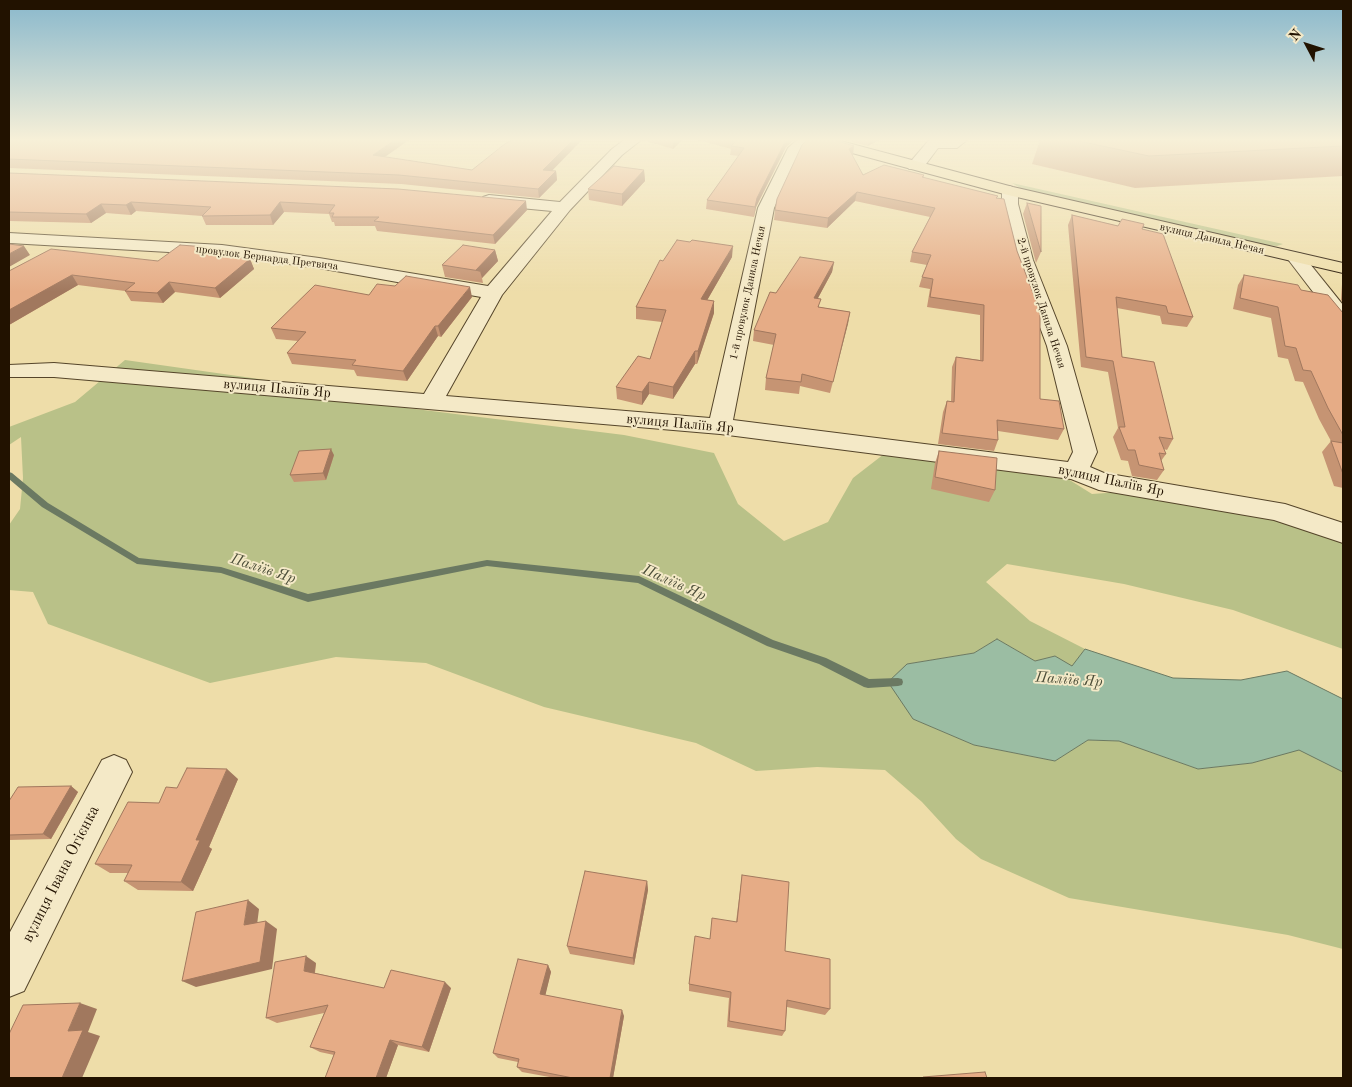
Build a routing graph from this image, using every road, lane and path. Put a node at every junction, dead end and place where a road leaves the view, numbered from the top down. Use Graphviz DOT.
graph roads {
  1 [pos="580,191"];
  2 [pos="774,191"];
  3 [pos="1010,191"];
  4 [pos="478,199"];
  5 [pos="564,207"];
  6 [pos="9,238"];
  7 [pos="70,242"];
  8 [pos="1296,258"];
  9 [pos="39,259"];
  10 [pos="1343,268"];
  11 [pos="493,293"];
  12 [pos="1343,318"];
  13 [pos="9,371"];
  14 [pos="432,402"];
  15 [pos="720,426"];
  16 [pos="1076,471"];
  17 [pos="1343,533"];
  18 [pos="114,772"];
  19 [pos="9,976"];
  1 -- 5 [label="street"];
  2 -- 15 [label="street, 1-й провулок Данила Нечая"];
  3 -- 8 [label="main road, вулиця Данила Нечая"];
  3 -- 16 [label="street, 2-й провулок Данила Нечая"];
  4 -- 5 [label="street"];
  5 -- 11 [label="street"];
  6 -- 7 [label="street, провулок Бернарда Претвича"];
  7 -- 9 [label="street"];
  7 -- 11 [label="street, провулок Бернарда Претвича"];
  8 -- 10 [label="main road, вулиця Данила Нечая"];
  8 -- 12 [label="street"];
  11 -- 14 [label="street"];
  13 -- 14 [label="street, вулиця Паліїв Яр"];
  14 -- 15 [label="street, вулиця Паліїв Яр"];
  15 -- 16 [label="street, вулиця Паліїв Яр"];
  16 -- 17 [label="street, вулиця Паліїв Яр"];
  18 -- 19 [label="street, вулиця Івана Огієнка"];
}
